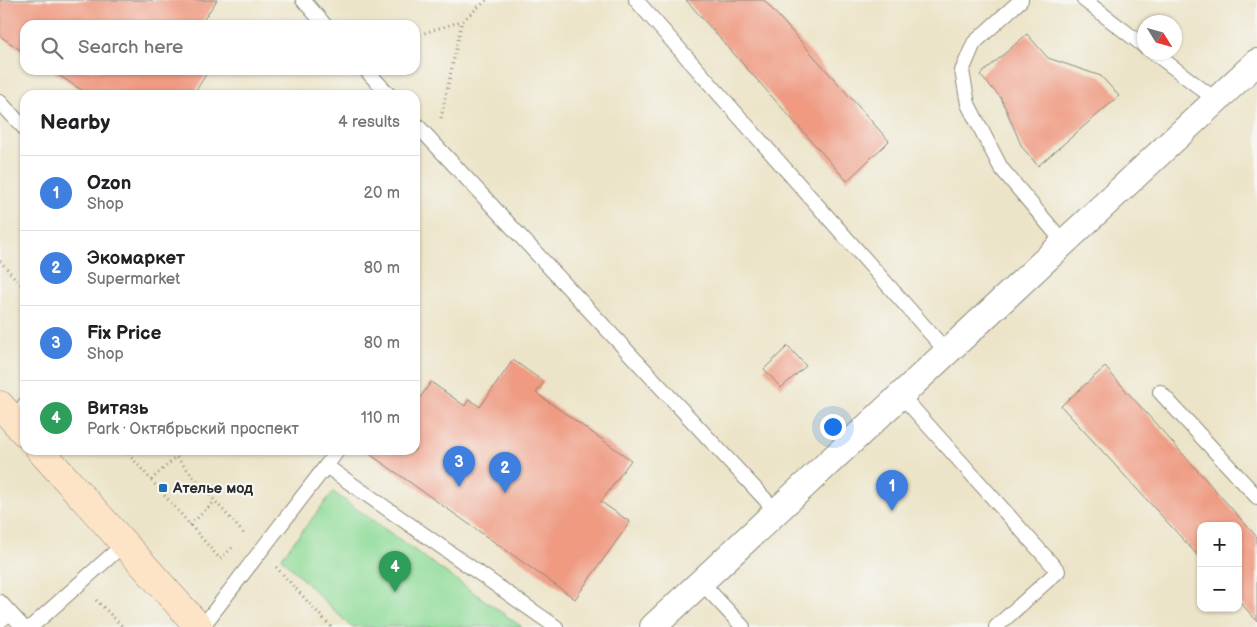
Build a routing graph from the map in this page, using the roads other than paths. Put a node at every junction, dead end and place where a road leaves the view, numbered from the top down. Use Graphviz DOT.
graph roads {
  1 [pos="303,0"];
  2 [pos="636,0"];
  3 [pos="1021,0"];
  4 [pos="1084,0"];
  5 [pos="321,20"];
  6 [pos="1137,41"];
  7 [pos="1164,60"];
  8 [pos="1257,62"];
  9 [pos="371,75"];
  10 [pos="384,90"];
  11 [pos="1216,100"];
  12 [pos="0,102"];
  13 [pos="20,124"];
  14 [pos="420,128"];
  15 [pos="1064,243"];
  16 [pos="947,352"];
  17 [pos="1160,392"];
  18 [pos="901,395"];
  19 [pos="44,455"];
  20 [pos="334,455"];
  21 [pos="326,466"];
  22 [pos="1257,497"];
  23 [pos="776,511"];
  24 [pos="124,544"];
  25 [pos="702,582"];
  26 [pos="3,612"];
  27 [pos="45,622"];
  28 [pos="23,627"];
  29 [pos="31,627"];
  30 [pos="199,627"];
  31 [pos="202,627"];
  32 [pos="556,627"];
  33 [pos="653,627"];
  34 [pos="743,627"];
  35 [pos="996,627"];
  1 -- 5 [label="lane"];
  2 -- 16 [label="lane"];
  3 -- 15 [label="lane"];
  4 -- 6 [label="lane"];
  7 -- 11 [label="lane"];
  8 -- 11 [label="street"];
  9 -- 10 [label="lane"];
  11 -- 15 [label="street"];
  12 -- 13 [label="lane"];
  14 -- 23 [label="lane"];
  15 -- 16 [label="street"];
  16 -- 18 [label="street"];
  17 -- 22 [label="lane"];
  18 -- 23 [label="street"];
  18 -- 35 [label="lane"];
  19 -- 24 [label="main road"];
  20 -- 21 [label="lane"];
  21 -- 31 [label="lane"];
  21 -- 32 [label="lane"];
  23 -- 25 [label="street"];
  24 -- 27 [label="lane"];
  24 -- 30 [label="main road"];
  25 -- 33 [label="street"];
  25 -- 34 [label="lane"];
  26 -- 28 [label="lane"];
  27 -- 29 [label="lane"];
}
